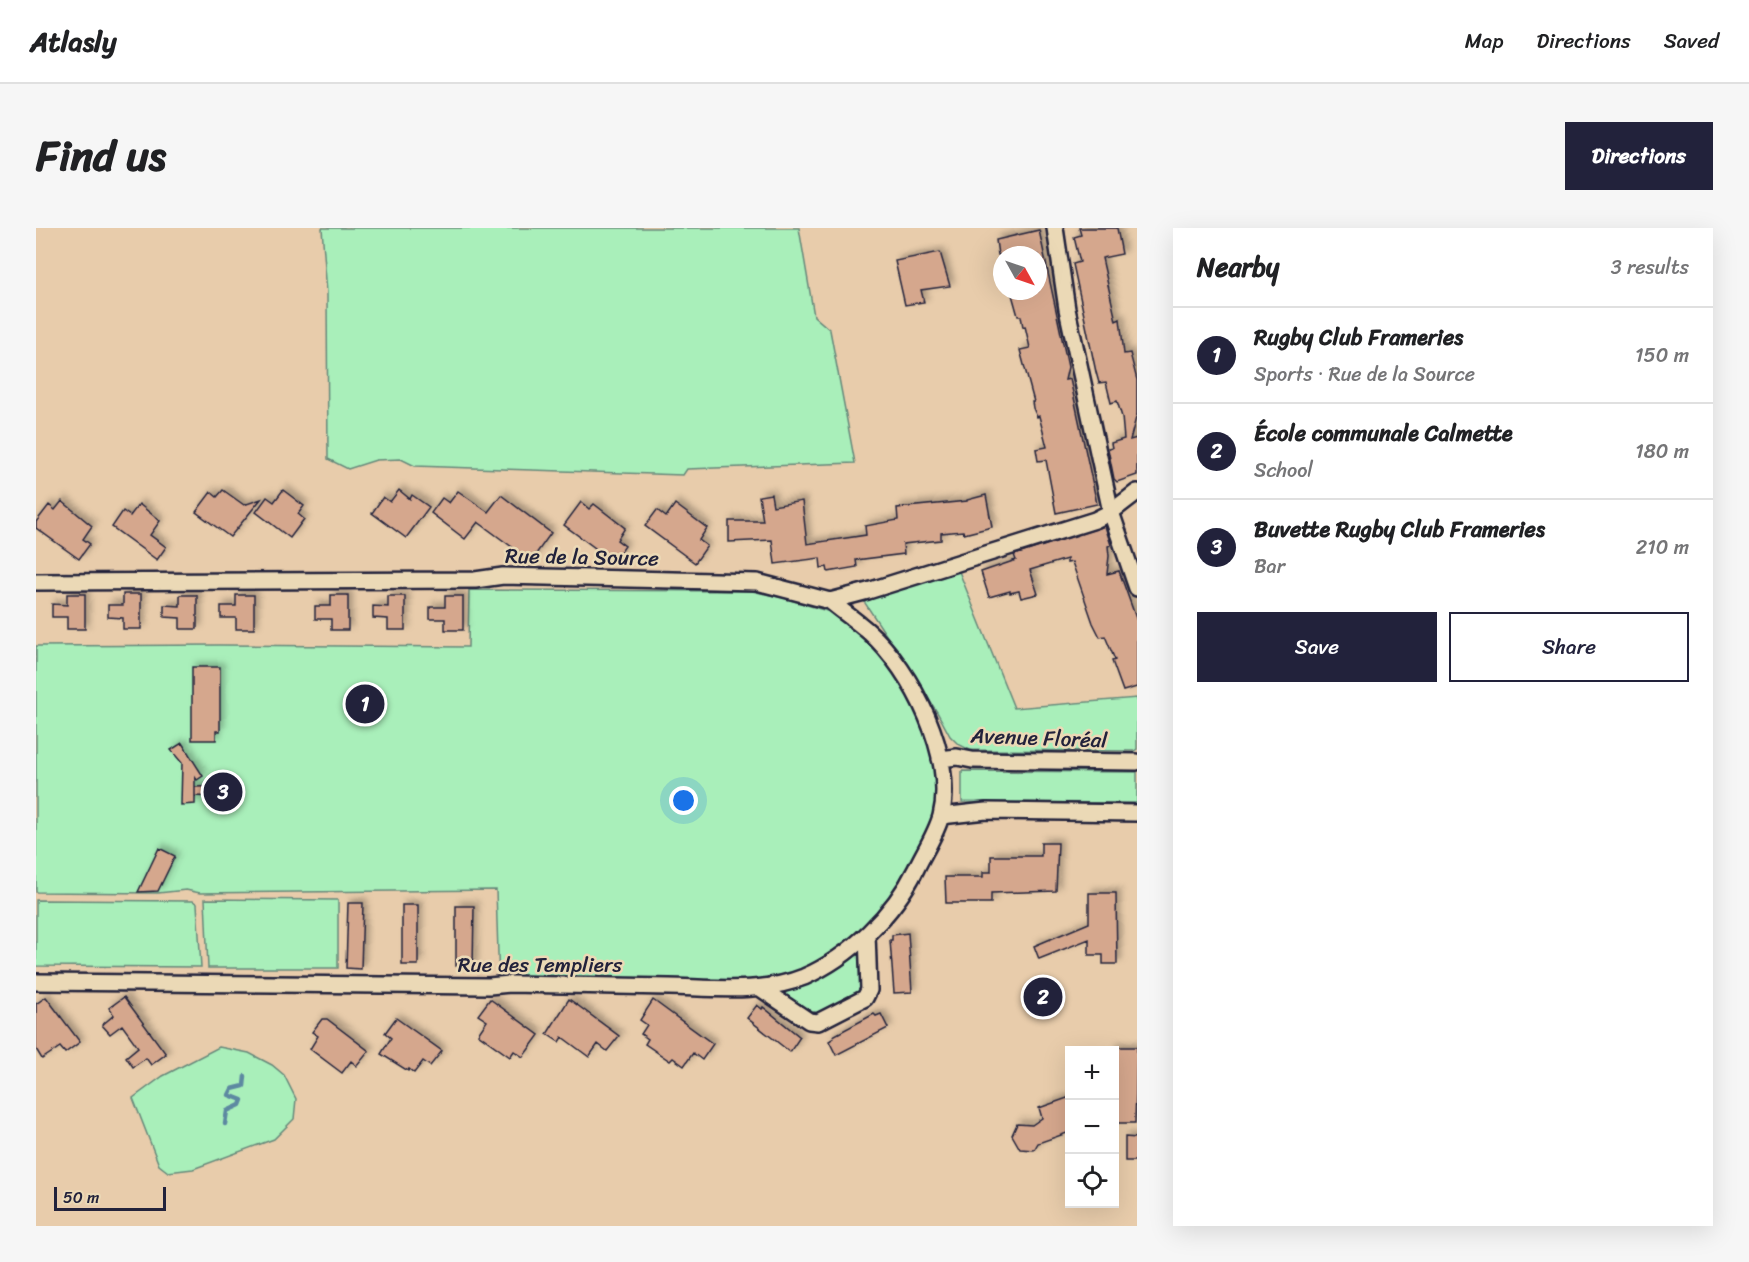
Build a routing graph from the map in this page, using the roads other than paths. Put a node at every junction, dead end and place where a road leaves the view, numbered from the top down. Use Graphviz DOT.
graph roads {
  1 [pos="1055,228"];
  2 [pos="1137,492"];
  3 [pos="1111,512"];
  4 [pos="36,582"];
  5 [pos="1137,588"];
  6 [pos="830,602"];
  7 [pos="940,759"];
  8 [pos="1137,762"];
  9 [pos="1137,813"];
  10 [pos="941,816"];
  11 [pos="867,934"];
  12 [pos="36,982"];
  13 [pos="760,988"];
  1 -- 3 [label="street"];
  2 -- 3 [label="street"];
  3 -- 5 [label="street"];
  3 -- 6 [label="street"];
  4 -- 6 [label="street, Rue de la Source"];
  6 -- 7 [label="street, Rue des Templiers"];
  7 -- 8 [label="street, Avenue Floréal"];
  7 -- 10 [label="street, Rue des Templiers"];
  9 -- 10 [label="street"];
  10 -- 11 [label="street, Rue des Templiers"];
  11 -- 13 [label="street, Rue des Templiers"];
  11 -- 13 [label="street"];
  12 -- 13 [label="street, Rue des Templiers"];
}
